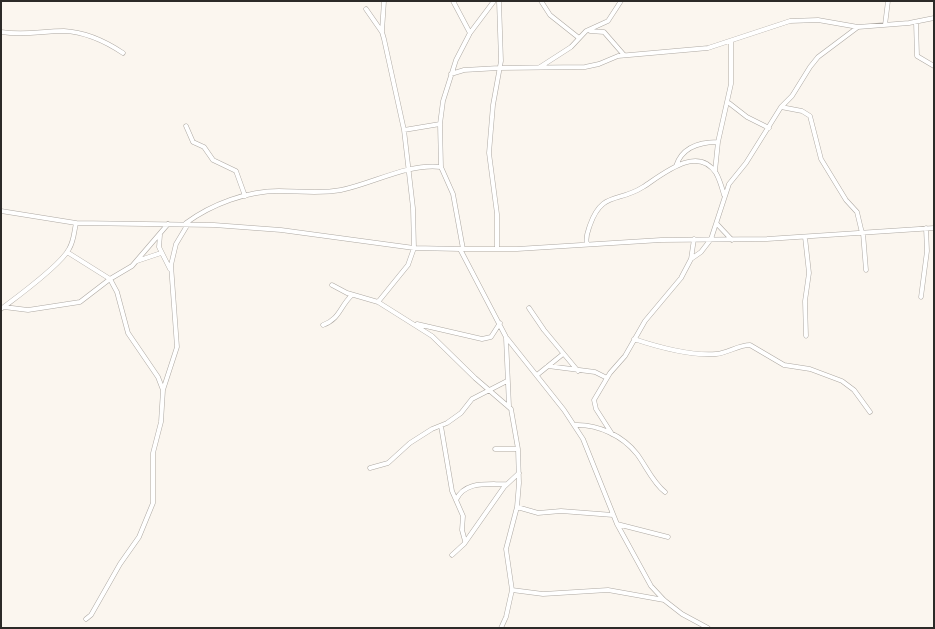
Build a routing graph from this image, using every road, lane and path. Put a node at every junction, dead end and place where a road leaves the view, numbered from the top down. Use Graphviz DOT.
graph roads {
  1 [pos="384,1"];
  2 [pos="453,1"];
  3 [pos="494,1"];
  4 [pos="499,1"];
  5 [pos="542,1"];
  6 [pos="621,1"];
  7 [pos="888,1"];
  8 [pos="366,9"];
  9 [pos="934,18"];
  10 [pos="916,22"];
  11 [pos="885,24"];
  12 [pos="858,27"];
  13 [pos="1,32"];
  14 [pos="382,32"];
  15 [pos="584,32"];
  16 [pos="470,33"];
  17 [pos="579,38"];
  18 [pos="731,42"];
  19 [pos="123,53"];
  20 [pos="624,55"];
  21 [pos="934,66"];
  22 [pos="499,68"];
  23 [pos="539,68"];
  24 [pos="451,74"];
  25 [pos="728,103"];
  26 [pos="781,107"];
  27 [pos="440,124"];
  28 [pos="186,126"];
  29 [pos="768,128"];
  30 [pos="404,130"];
  31 [pos="718,142"];
  32 [pos="676,166"];
  33 [pos="441,167"];
  34 [pos="407,171"];
  35 [pos="715,171"];
  36 [pos="724,195"];
  37 [pos="245,196"];
  38 [pos="1,211"];
  39 [pos="76,223"];
  40 [pos="168,224"];
  41 [pos="186,224"];
  42 [pos="717,224"];
  43 [pos="926,228"];
  44 [pos="934,228"];
  45 [pos="863,233"];
  46 [pos="160,235"];
  47 [pos="805,237"];
  48 [pos="694,239"];
  49 [pos="711,239"];
  50 [pos="732,240"];
  51 [pos="586,244"];
  52 [pos="414,248"];
  53 [pos="497,248"];
  54 [pos="461,249"];
  55 [pos="68,252"];
  56 [pos="161,254"];
  57 [pos="692,259"];
  58 [pos="137,261"];
  59 [pos="866,270"];
  60 [pos="171,271"];
  61 [pos="110,279"];
  62 [pos="332,285"];
  63 [pos="352,295"];
  64 [pos="921,297"];
  65 [pos="378,302"];
  66 [pos="3,308"];
  67 [pos="529,308"];
  68 [pos="413,323"];
  69 [pos="500,324"];
  70 [pos="323,325"];
  71 [pos="506,336"];
  72 [pos="806,336"];
  73 [pos="634,339"];
  74 [pos="562,354"];
  75 [pos="548,366"];
  76 [pos="578,371"];
  77 [pos="537,375"];
  78 [pos="607,378"];
  79 [pos="507,381"];
  80 [pos="489,389"];
  81 [pos="163,390"];
  82 [pos="508,406"];
  83 [pos="870,412"];
  84 [pos="575,425"];
  85 [pos="441,426"];
  86 [pos="612,434"];
  87 [pos="495,449"];
  88 [pos="518,449"];
  89 [pos="370,468"];
  90 [pos="519,473"];
  91 [pos="507,484"];
  92 [pos="665,492"];
  93 [pos="456,500"];
  94 [pos="517,507"];
  95 [pos="613,515"];
  96 [pos="617,524"];
  97 [pos="668,537"];
  98 [pos="465,541"];
  99 [pos="452,555"];
  100 [pos="512,590"];
  101 [pos="664,600"];
  102 [pos="86,619"];
  103 [pos="501,628"];
  104 [pos="708,628"];
  1 -- 14 [label="street"];
  2 -- 16 [label="street"];
  3 -- 16 [label="street"];
  4 -- 22 [label="street"];
  5 -- 17 [label="street"];
  6 -- 15 [label="street"];
  7 -- 11 [label="street"];
  8 -- 14 [label="street"];
  9 -- 10 [label="street"];
  10 -- 11 [label="street"];
  10 -- 21 [label="street"];
  11 -- 12 [label="street"];
  12 -- 18 [label="street"];
  12 -- 26 [label="street"];
  13 -- 19 [label="street"];
  14 -- 30 [label="street"];
  15 -- 17 [label="street"];
  15 -- 20 [label="street"];
  16 -- 24 [label="street"];
  17 -- 23 [label="street"];
  18 -- 20 [label="street"];
  18 -- 25 [label="street"];
  20 -- 23 [label="street"];
  22 -- 23 [label="street"];
  22 -- 24 [label="street"];
  22 -- 53 [label="street"];
  24 -- 27 [label="street"];
  25 -- 29 [label="street"];
  25 -- 31 [label="street"];
  26 -- 29 [label="street"];
  26 -- 45 [label="street"];
  27 -- 30 [label="street"];
  27 -- 33 [label="street"];
  28 -- 37 [label="street"];
  29 -- 36 [label="street"];
  30 -- 34 [label="street"];
  31 -- 32 [label="street"];
  31 -- 35 [label="street"];
  32 -- 35 [label="street"];
  32 -- 51 [label="street"];
  33 -- 34 [label="street"];
  33 -- 54 [label="street"];
  34 -- 37 [label="street"];
  34 -- 52 [label="street"];
  35 -- 36 [label="street"];
  36 -- 42 [label="street"];
  37 -- 41 [label="street"];
  38 -- 39 [label="street"];
  39 -- 40 [label="street"];
  39 -- 55 [label="street"];
  40 -- 41 [label="street"];
  40 -- 46 [label="street"];
  41 -- 52 [label="street"];
  41 -- 60 [label="street"];
  42 -- 49 [label="street"];
  42 -- 50 [label="street"];
  43 -- 44 [label="street"];
  43 -- 45 [label="street"];
  43 -- 64 [label="street"];
  45 -- 47 [label="street"];
  45 -- 59 [label="street"];
  46 -- 56 [label="street"];
  46 -- 58 [label="street"];
  47 -- 50 [label="street"];
  47 -- 72 [label="street"];
  48 -- 49 [label="street"];
  48 -- 51 [label="street"];
  48 -- 57 [label="street"];
  49 -- 50 [label="street"];
  49 -- 57 [label="street"];
  51 -- 53 [label="street"];
  52 -- 54 [label="street"];
  52 -- 65 [label="street"];
  53 -- 54 [label="street"];
  54 -- 69 [label="street"];
  55 -- 61 [label="street"];
  55 -- 66 [label="street"];
  56 -- 58 [label="street"];
  56 -- 60 [label="street"];
  57 -- 73 [label="street"];
  58 -- 61 [label="street"];
  60 -- 81 [label="street"];
  61 -- 66 [label="street"];
  61 -- 81 [label="street"];
  62 -- 63 [label="street"];
  63 -- 65 [label="street"];
  63 -- 70 [label="street"];
  65 -- 68 [label="street"];
  67 -- 74 [label="street"];
  68 -- 69 [label="street"];
  68 -- 80 [label="street"];
  69 -- 71 [label="street"];
  71 -- 77 [label="street"];
  71 -- 79 [label="street"];
  73 -- 78 [label="street"];
  73 -- 83 [label="street"];
  74 -- 75 [label="street"];
  74 -- 76 [label="street"];
  75 -- 76 [label="street"];
  75 -- 77 [label="street"];
  76 -- 78 [label="street"];
  77 -- 84 [label="street"];
  78 -- 86 [label="street"];
  79 -- 80 [label="street"];
  79 -- 82 [label="street"];
  80 -- 82 [label="street"];
  80 -- 85 [label="street"];
  81 -- 102 [label="street"];
  82 -- 88 [label="street"];
  84 -- 86 [label="street"];
  84 -- 95 [label="street"];
  85 -- 89 [label="street"];
  85 -- 93 [label="street"];
  86 -- 92 [label="street"];
  87 -- 88 [label="street"];
  88 -- 90 [label="street"];
  90 -- 91 [label="street"];
  90 -- 94 [label="street"];
  91 -- 93 [label="street"];
  91 -- 98 [label="street"];
  93 -- 98 [label="street"];
  94 -- 95 [label="street"];
  94 -- 100 [label="street"];
  95 -- 96 [label="street"];
  96 -- 97 [label="street"];
  96 -- 101 [label="street"];
  98 -- 99 [label="street"];
  100 -- 101 [label="street"];
  100 -- 103 [label="street"];
  101 -- 104 [label="street"];
}
